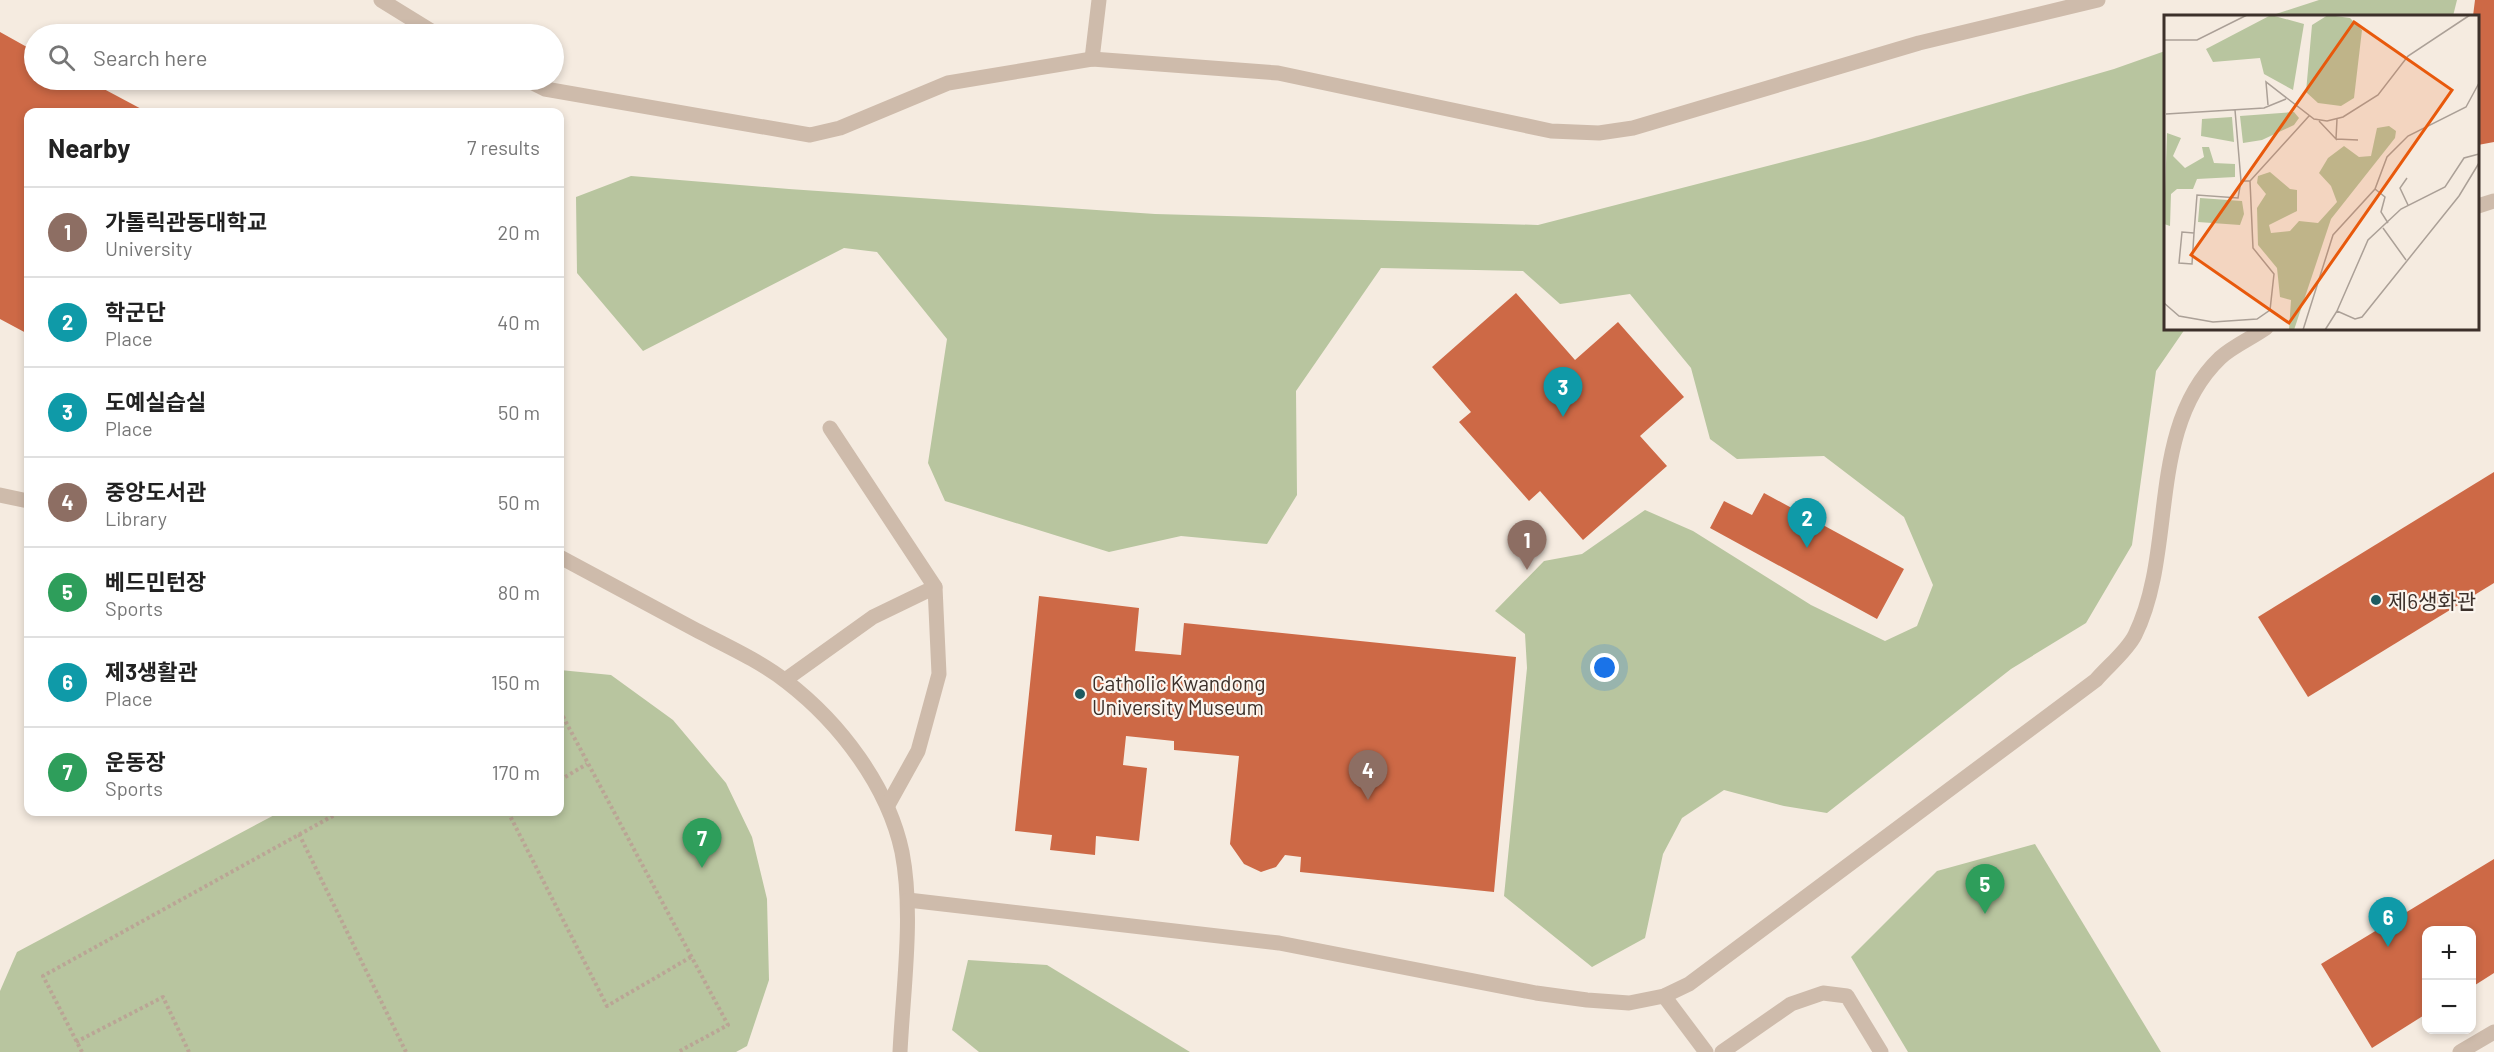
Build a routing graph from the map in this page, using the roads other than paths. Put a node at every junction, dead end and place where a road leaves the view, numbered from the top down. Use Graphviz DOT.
graph roads {
  1 [pos="381,0"];
  2 [pos="1099,0"];
  3 [pos="2098,0"];
  4 [pos="420,24"];
  5 [pos="1092,59"];
  6 [pos="551,90"];
  7 [pos="2494,201"];
  8 [pos="2479,206"];
  9 [pos="2263,330"];
  10 [pos="830,428"];
  11 [pos="0,495"];
  12 [pos="24,500"];
  13 [pos="564,559"];
  14 [pos="935,587"];
  15 [pos="785,680"];
  16 [pos="888,805"];
  17 [pos="908,900"];
  18 [pos="1664,996"];
  19 [pos="2494,1032"];
  20 [pos="900,1052"];
  21 [pos="1706,1052"];
  22 [pos="1722,1052"];
  23 [pos="1881,1052"];
  24 [pos="2460,1052"];
  1 -- 4 [label="street"];
  2 -- 5 [label="street"];
  3 -- 5 [label="street"];
  5 -- 6 [label="street"];
  7 -- 8 [label="street"];
  9 -- 18 [label="street"];
  10 -- 14 [label="street"];
  11 -- 12 [label="street"];
  13 -- 15 [label="street"];
  14 -- 15 [label="street"];
  14 -- 16 [label="street"];
  15 -- 16 [label="street"];
  16 -- 17 [label="street"];
  17 -- 18 [label="street"];
  17 -- 20 [label="street"];
  18 -- 21 [label="street"];
  19 -- 24 [label="street"];
  22 -- 23 [label="street"];
}
